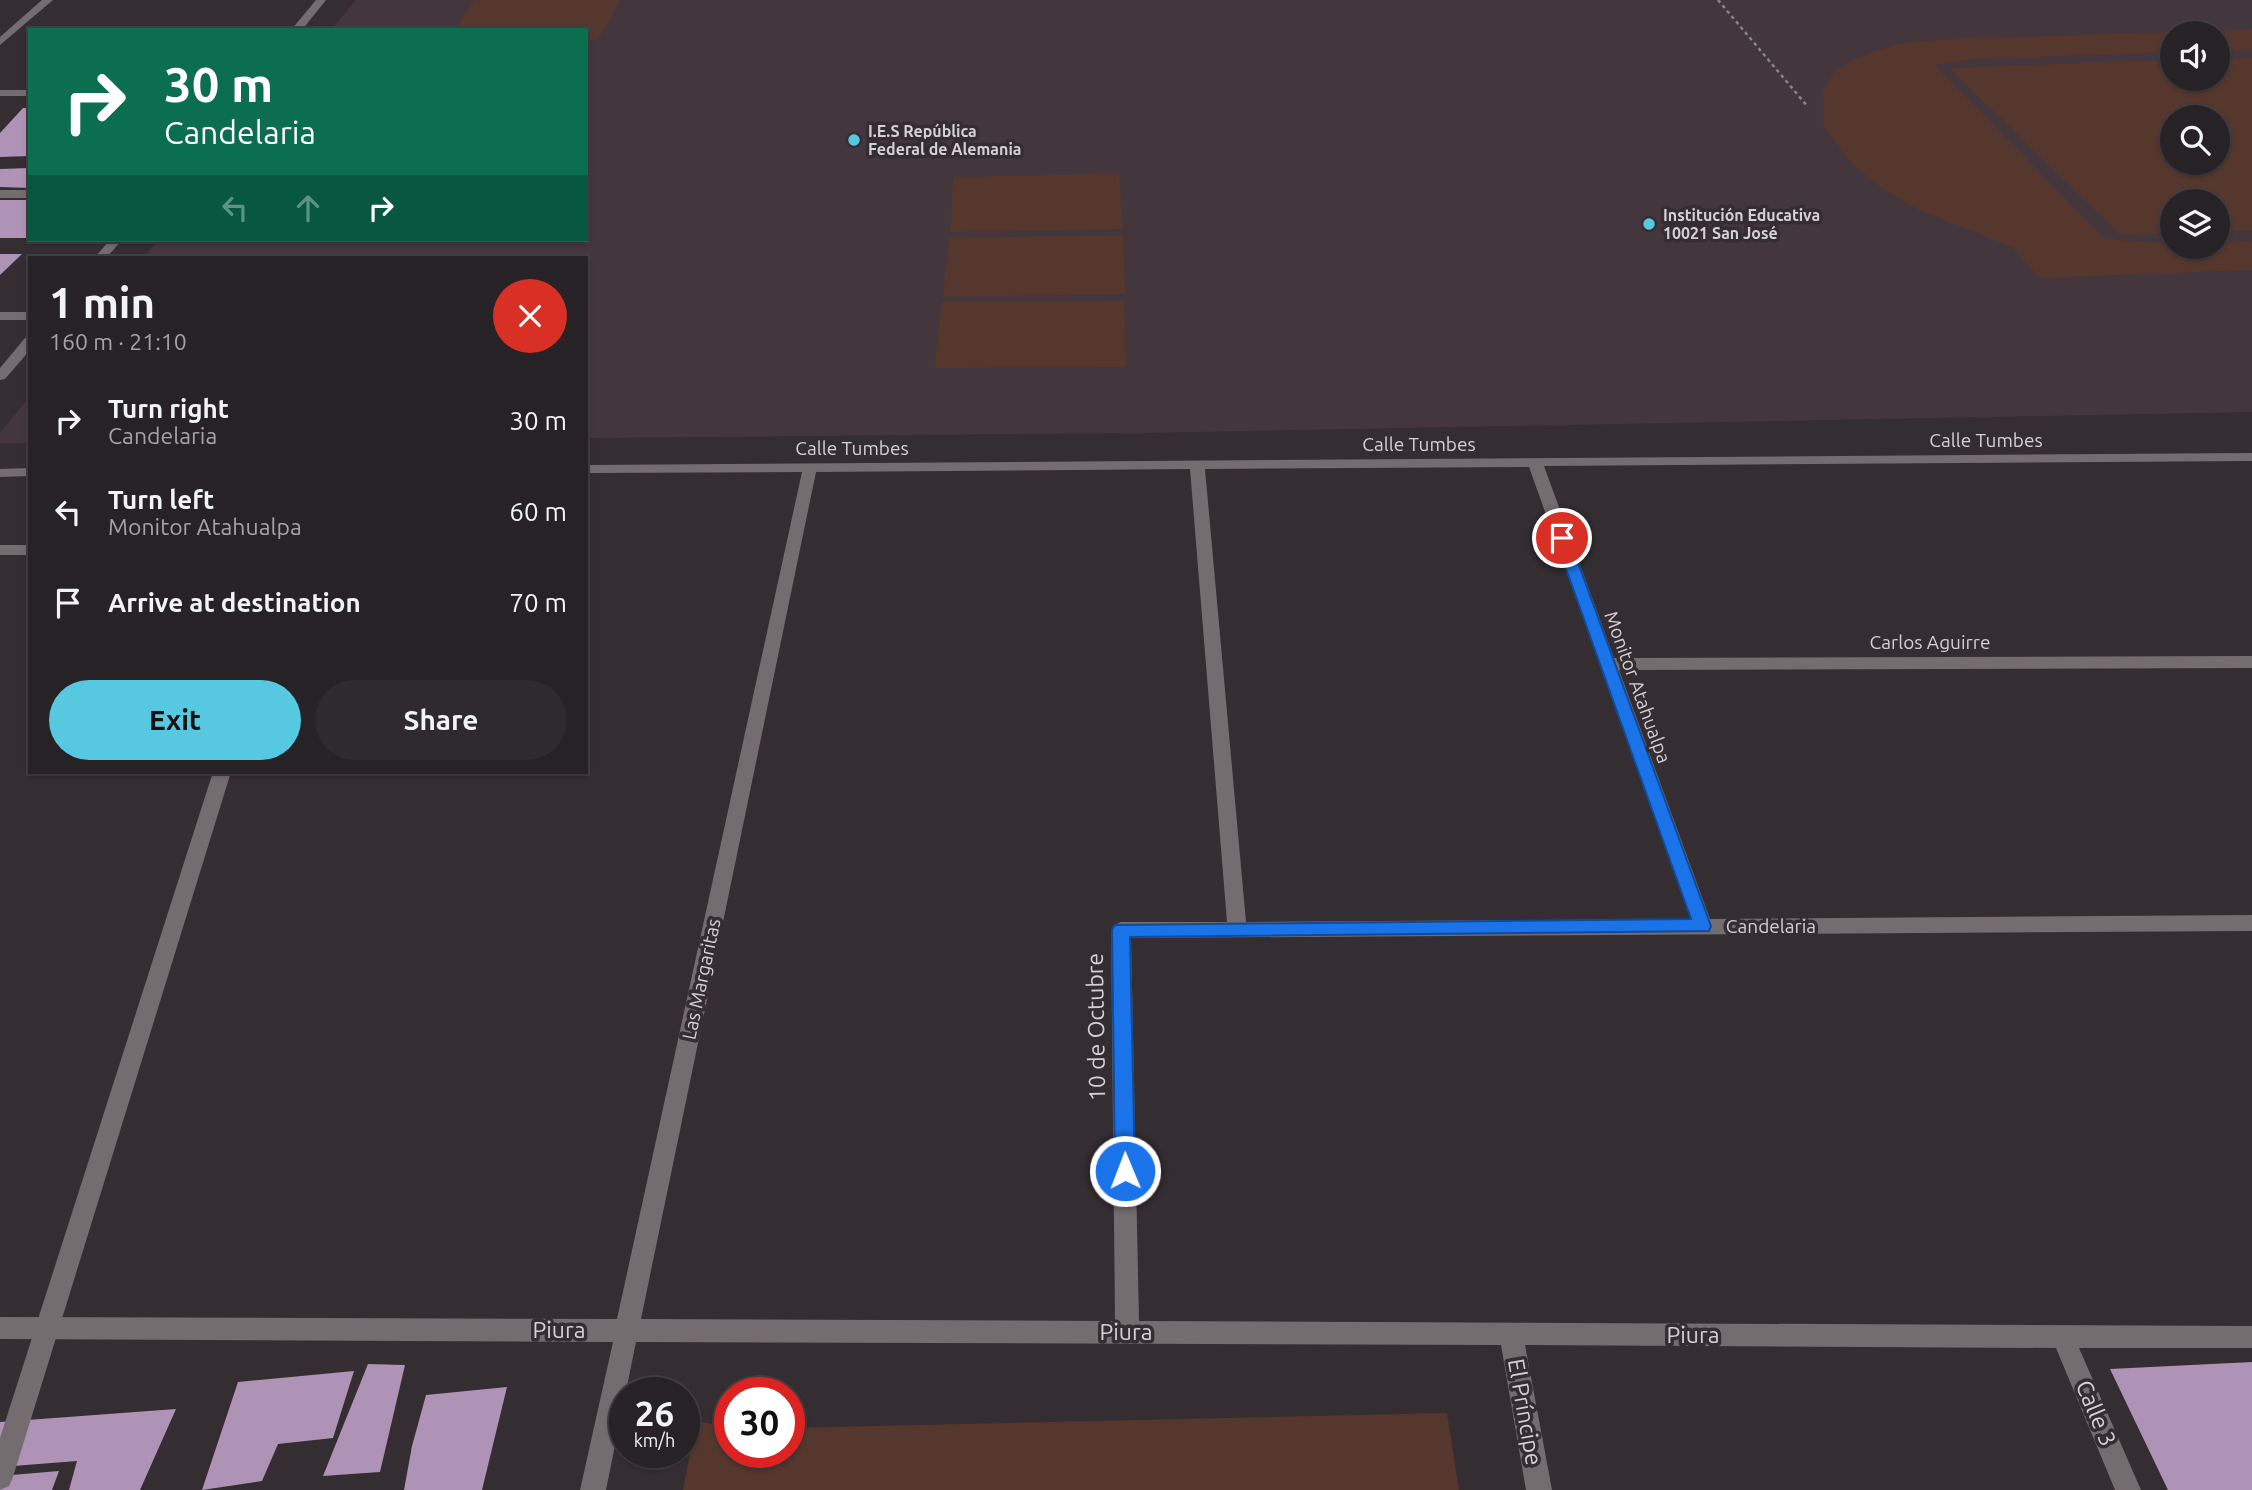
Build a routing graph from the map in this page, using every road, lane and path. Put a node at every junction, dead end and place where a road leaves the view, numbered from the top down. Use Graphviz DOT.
graph roads {
  1 [pos="48,0"];
  2 [pos="321,0"];
  3 [pos="1718,0"];
  4 [pos="298,28"];
  5 [pos="0,41"];
  6 [pos="0,93"];
  7 [pos="28,93"];
  8 [pos="1808,107"];
  9 [pos="0,194"];
  10 [pos="28,194"];
  11 [pos="114,242"];
  12 [pos="102,256"];
  13 [pos="0,316"];
  14 [pos="28,316"];
  15 [pos="28,343"];
  16 [pos="0,376"];
  17 [pos="2252,457"];
  18 [pos="1535,462"];
  19 [pos="1196,464"];
  20 [pos="810,467"];
  21 [pos="588,469"];
  22 [pos="28,472"];
  23 [pos="0,473"];
  24 [pos="0,550"];
  25 [pos="28,550"];
  26 [pos="2252,662"];
  27 [pos="1607,664"];
  28 [pos="221,774"];
  29 [pos="2252,923"];
  30 [pos="1703,926"];
  31 [pos="1121,930"];
  32 [pos="1237,930"];
  33 [pos="0,1328"];
  34 [pos="626,1331"];
  35 [pos="1127,1332"];
  36 [pos="1511,1334"];
  37 [pos="2063,1337"];
  38 [pos="2252,1337"];
  39 [pos="0,1477"];
  40 [pos="593,1490"];
  41 [pos="1539,1490"];
  42 [pos="2128,1490"];
  1 -- 5 [label="street"];
  2 -- 4 [label="street"];
  3 -- 8 [label="path"];
  6 -- 7 [label="street"];
  9 -- 10 [label="street"];
  11 -- 12 [label="street"];
  13 -- 14 [label="street"];
  15 -- 16 [label="street"];
  17 -- 18 [label="street, Calle Tumbes"];
  18 -- 19 [label="street, Calle Tumbes"];
  18 -- 27 [label="street, Monitor Atahualpa"];
  19 -- 20 [label="street, Calle Tumbes"];
  19 -- 32 [label="street"];
  20 -- 21 [label="street, Calle Tumbes"];
  20 -- 34 [label="street, Las Margaritas"];
  22 -- 23 [label="street"];
  24 -- 25 [label="street"];
  26 -- 27 [label="street, Carlos Aguirre"];
  27 -- 30 [label="street, Monitor Atahualpa"];
  28 -- 39 [label="street"];
  29 -- 30 [label="street, Candelaria"];
  30 -- 32 [label="street, Candelaria"];
  31 -- 32 [label="street, Candelaria"];
  31 -- 35 [label="street, 10 de Octubre"];
  33 -- 34 [label="street, Piura"];
  34 -- 35 [label="street, Piura"];
  34 -- 40 [label="street, Las Margaritas"];
  35 -- 36 [label="street, Piura"];
  36 -- 37 [label="street, Piura"];
  36 -- 41 [label="street, El Príncipe"];
  37 -- 38 [label="street, Piura"];
  37 -- 42 [label="street, Calle 3"];
}
